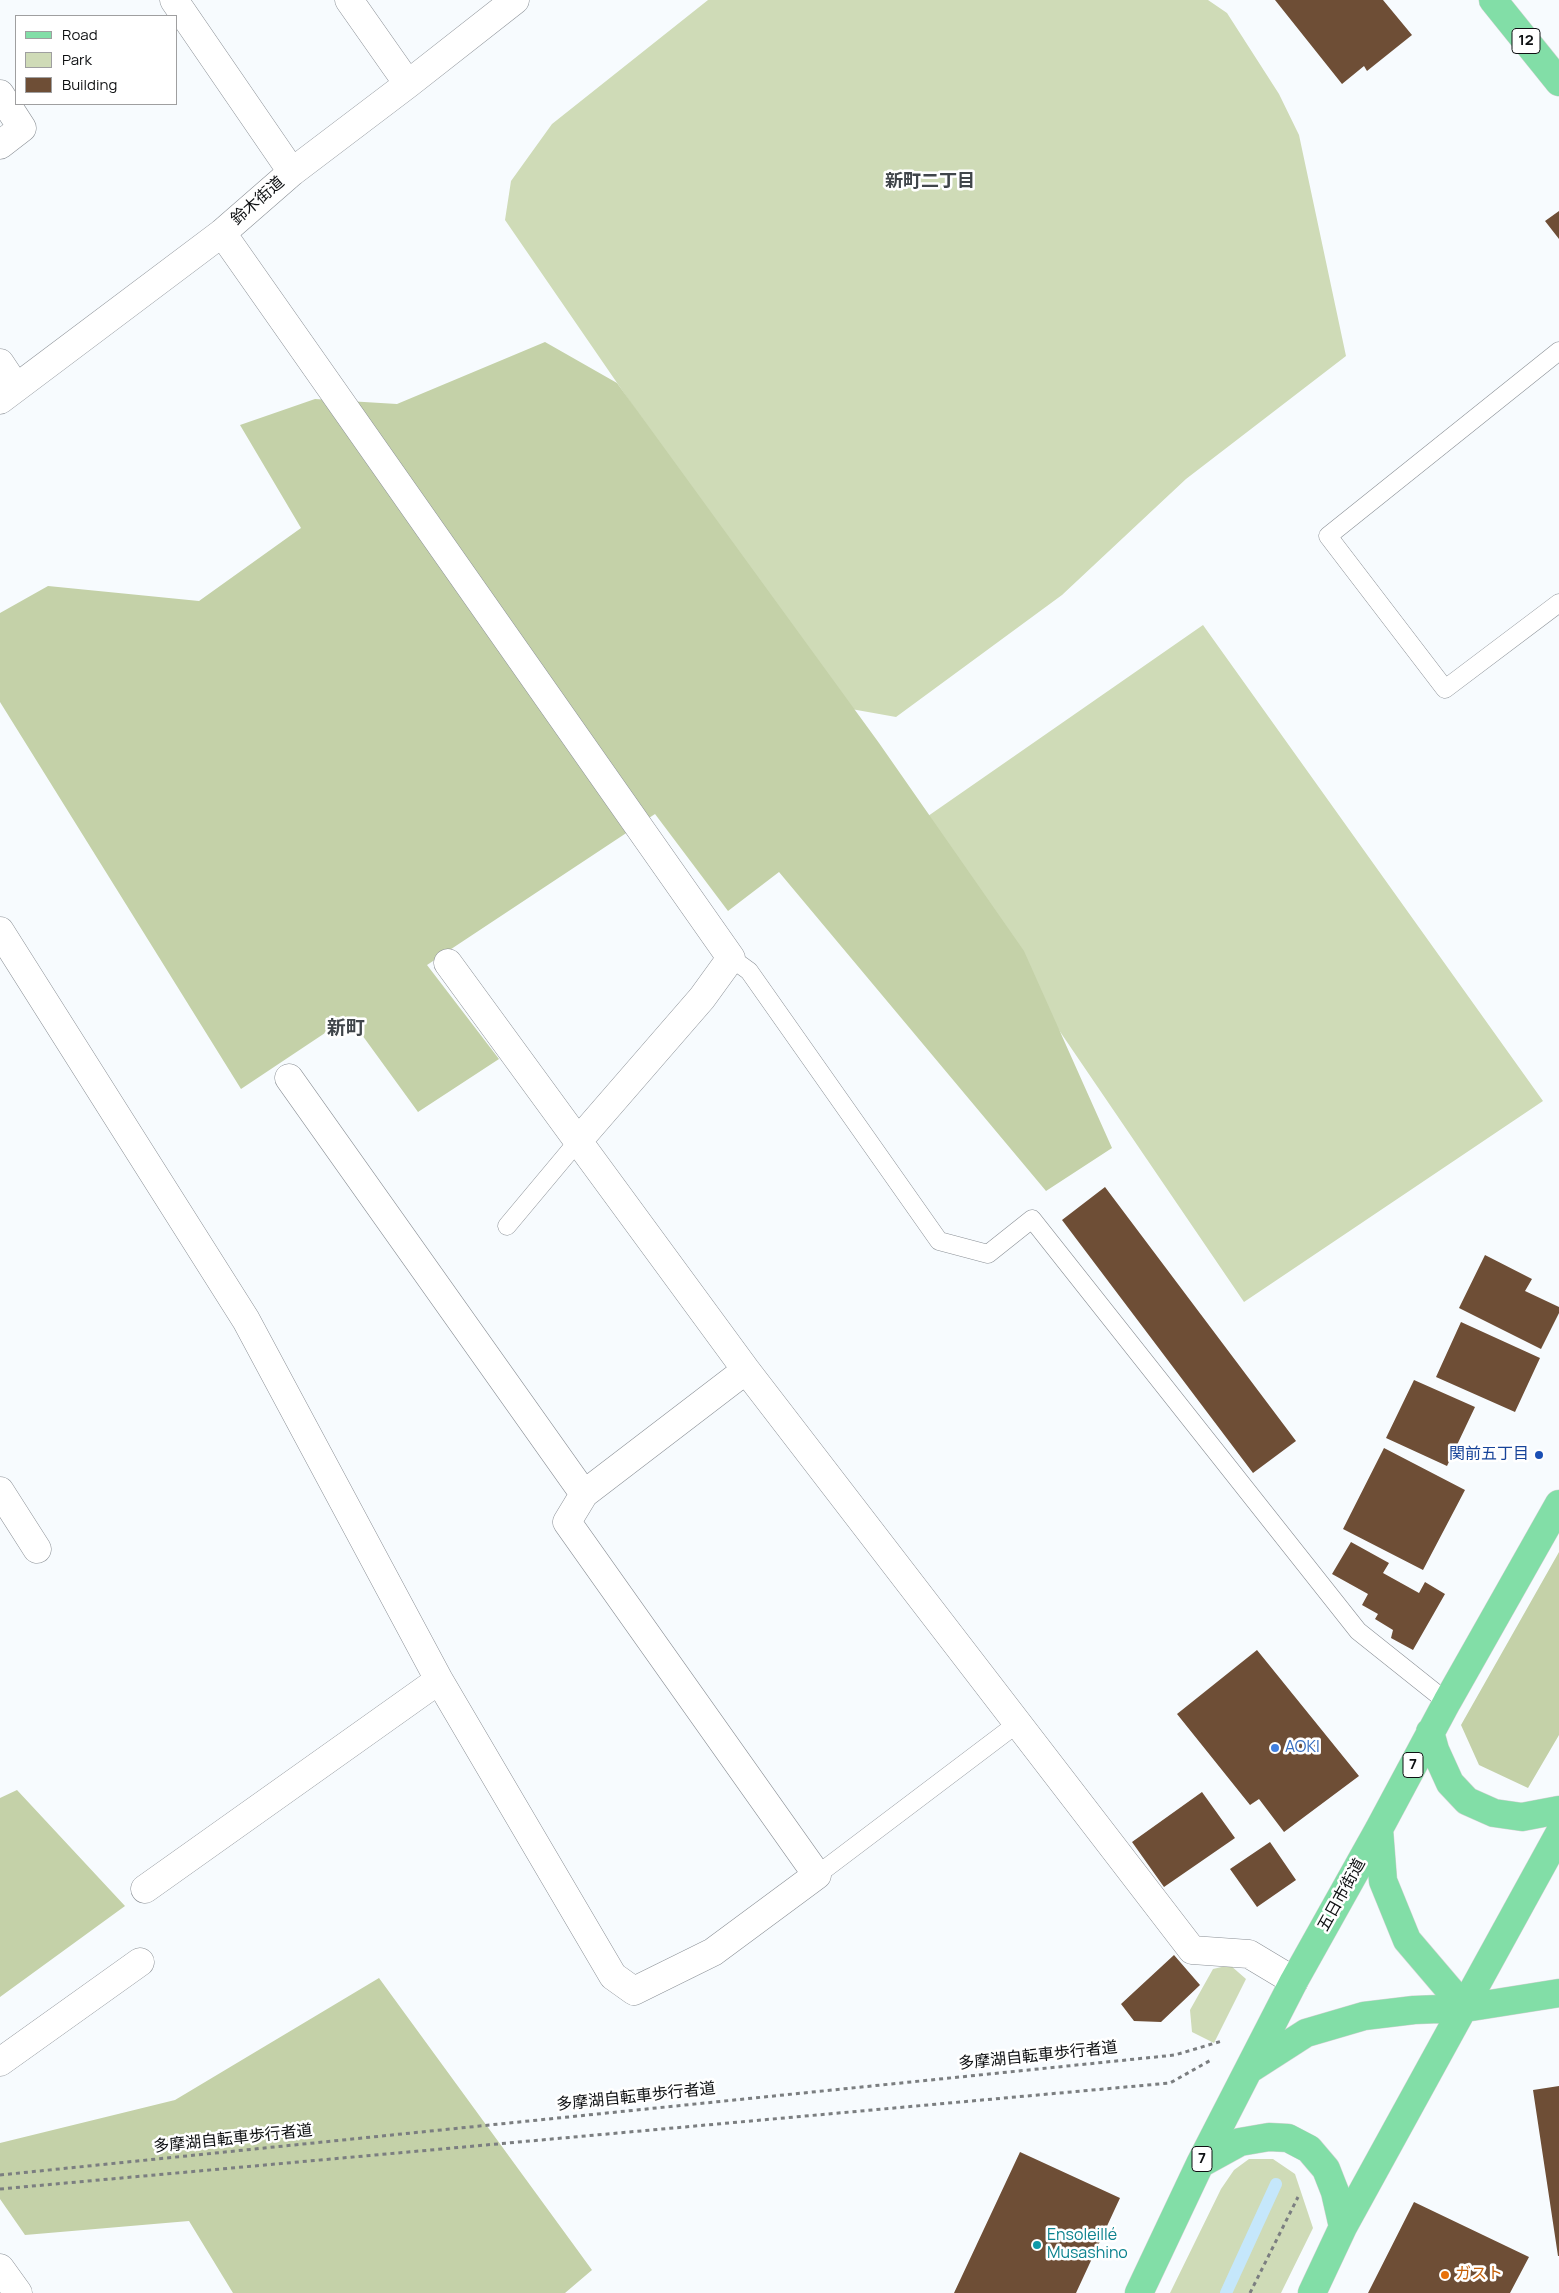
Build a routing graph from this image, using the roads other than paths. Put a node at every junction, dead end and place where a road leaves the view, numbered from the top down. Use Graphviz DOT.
graph roads {
  1 [pos="174,0"];
  2 [pos="349,0"];
  3 [pos="515,0"];
  4 [pos="1493,0"];
  5 [pos="1559,82"];
  6 [pos="408,84"];
  7 [pos="0,94"];
  8 [pos="0,145"];
  9 [pos="292,172"];
  10 [pos="222,232"];
  11 [pos="1559,351"];
  12 [pos="0,363"];
  13 [pos="8,394"];
  14 [pos="1559,603"];
  15 [pos="0,932"];
  16 [pos="731,958"];
  17 [pos="448,963"];
  18 [pos="290,1078"];
  19 [pos="578,1141"];
  20 [pos="507,1226"];
  21 [pos="746,1370"];
  22 [pos="0,1492"];
  23 [pos="584,1494"];
  24 [pos="1559,1504"];
  25 [pos="37,1549"];
  26 [pos="439,1680"];
  27 [pos="1447,1702"];
  28 [pos="1018,1723"];
  29 [pos="1430,1732"];
  30 [pos="1559,1810"];
  31 [pos="1379,1829"];
  32 [pos="1559,1834"];
  33 [pos="817,1875"];
  34 [pos="145,1889"];
  35 [pos="140,1962"];
  36 [pos="1294,1981"];
  37 [pos="1559,1993"];
  38 [pos="1465,2008"];
  39 [pos="0,2062"];
  40 [pos="1247,2072"];
  41 [pos="1200,2164"];
  42 [pos="1343,2226"];
  43 [pos="0,2268"];
  44 [pos="18,2293"];
  45 [pos="1139,2293"];
  46 [pos="1312,2293"];
  1 -- 9 [label="street"];
  2 -- 6 [label="street"];
  3 -- 6 [label="street, 鈴木街道"];
  4 -- 5 [label="main road, 12"];
  6 -- 9 [label="street, 鈴木街道"];
  7 -- 8 [label="street"];
  9 -- 10 [label="street, 鈴木街道"];
  10 -- 13 [label="street, 鈴木街道"];
  10 -- 16 [label="street"];
  11 -- 14 [label="lane"];
  12 -- 13 [label="street"];
  15 -- 26 [label="street"];
  16 -- 19 [label="street"];
  16 -- 27 [label="lane"];
  17 -- 19 [label="street"];
  18 -- 23 [label="street"];
  19 -- 20 [label="lane"];
  19 -- 21 [label="street"];
  21 -- 23 [label="street"];
  21 -- 28 [label="street"];
  22 -- 25 [label="street"];
  23 -- 33 [label="street"];
  24 -- 27 [label="main road, 五日市街道 / 7"];
  26 -- 33 [label="street"];
  26 -- 34 [label="street"];
  27 -- 29 [label="main road, 五日市街道 / 7"];
  28 -- 33 [label="lane"];
  28 -- 36 [label="street"];
  29 -- 30 [label="main road"];
  29 -- 31 [label="main road, 五日市街道 / 7"];
  31 -- 36 [label="main road, 五日市街道 / 7"];
  31 -- 38 [label="main road"];
  32 -- 38 [label="main road"];
  35 -- 39 [label="street"];
  36 -- 40 [label="main road, 五日市街道 / 7"];
  37 -- 38 [label="main road, 7"];
  38 -- 40 [label="main road, 7"];
  38 -- 42 [label="main road"];
  40 -- 41 [label="main road, 五日市街道 / 7"];
  41 -- 42 [label="main road"];
  41 -- 45 [label="main road, 五日市街道 / 7"];
  42 -- 46 [label="main road"];
  43 -- 44 [label="street"];
}
